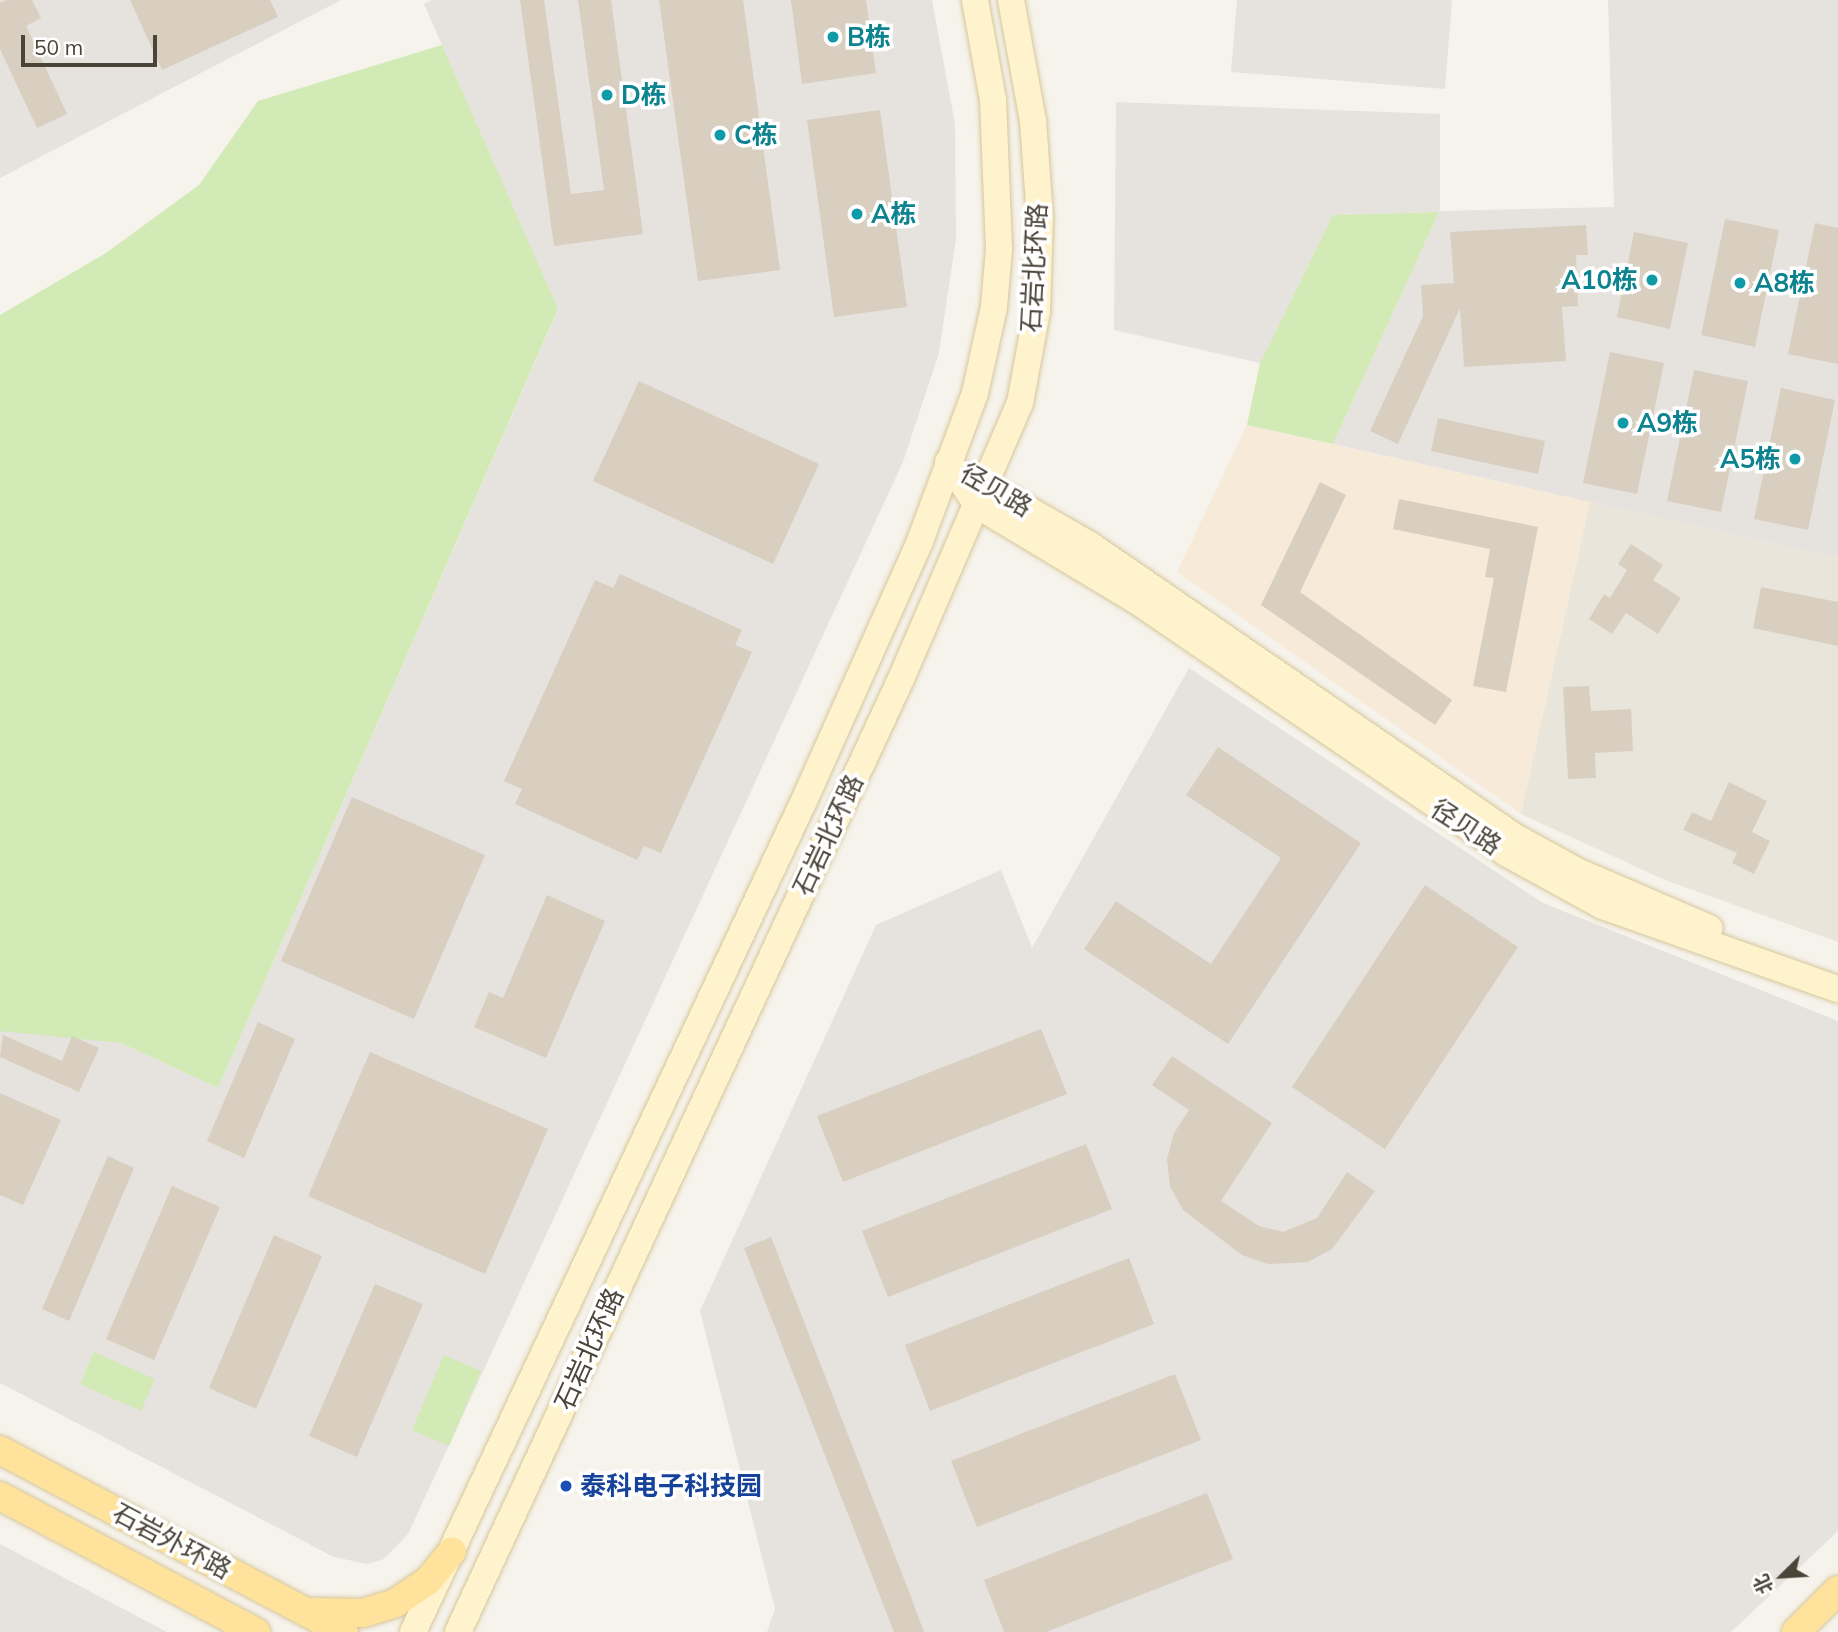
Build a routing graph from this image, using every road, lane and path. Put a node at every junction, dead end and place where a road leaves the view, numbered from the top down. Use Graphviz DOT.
graph roads {
  1 [pos="975,0"];
  2 [pos="1011,0"];
  3 [pos="948,462"];
  4 [pos="981,495"];
  5 [pos="1838,971"];
  6 [pos="1838,989"];
  7 [pos="0,1450"];
  8 [pos="0,1496"];
  9 [pos="452,1551"];
  10 [pos="1838,1590"];
  11 [pos="303,1610"];
  12 [pos="256,1632"];
  13 [pos="344,1632"];
  14 [pos="413,1632"];
  15 [pos="458,1632"];
  16 [pos="1796,1632"];
  1 -- 3 [label="main road, 石岩北环路"];
  2 -- 4 [label="main road, 石岩北环路"];
  3 -- 4 [label="main road, 径贝路"];
  3 -- 9 [label="main road, 石岩北环路"];
  4 -- 5 [label="main road, 径贝路"];
  4 -- 6 [label="main road, 径贝路"];
  4 -- 15 [label="main road, 石岩北环路"];
  7 -- 11 [label="main road, 石岩外环路"];
  8 -- 12 [label="main road, 石岩外环路"];
  9 -- 11 [label="main road"];
  9 -- 14 [label="main road, 石岩北环路"];
  10 -- 16 [label="main road"];
  11 -- 13 [label="main road, 石岩外环路"];
}
